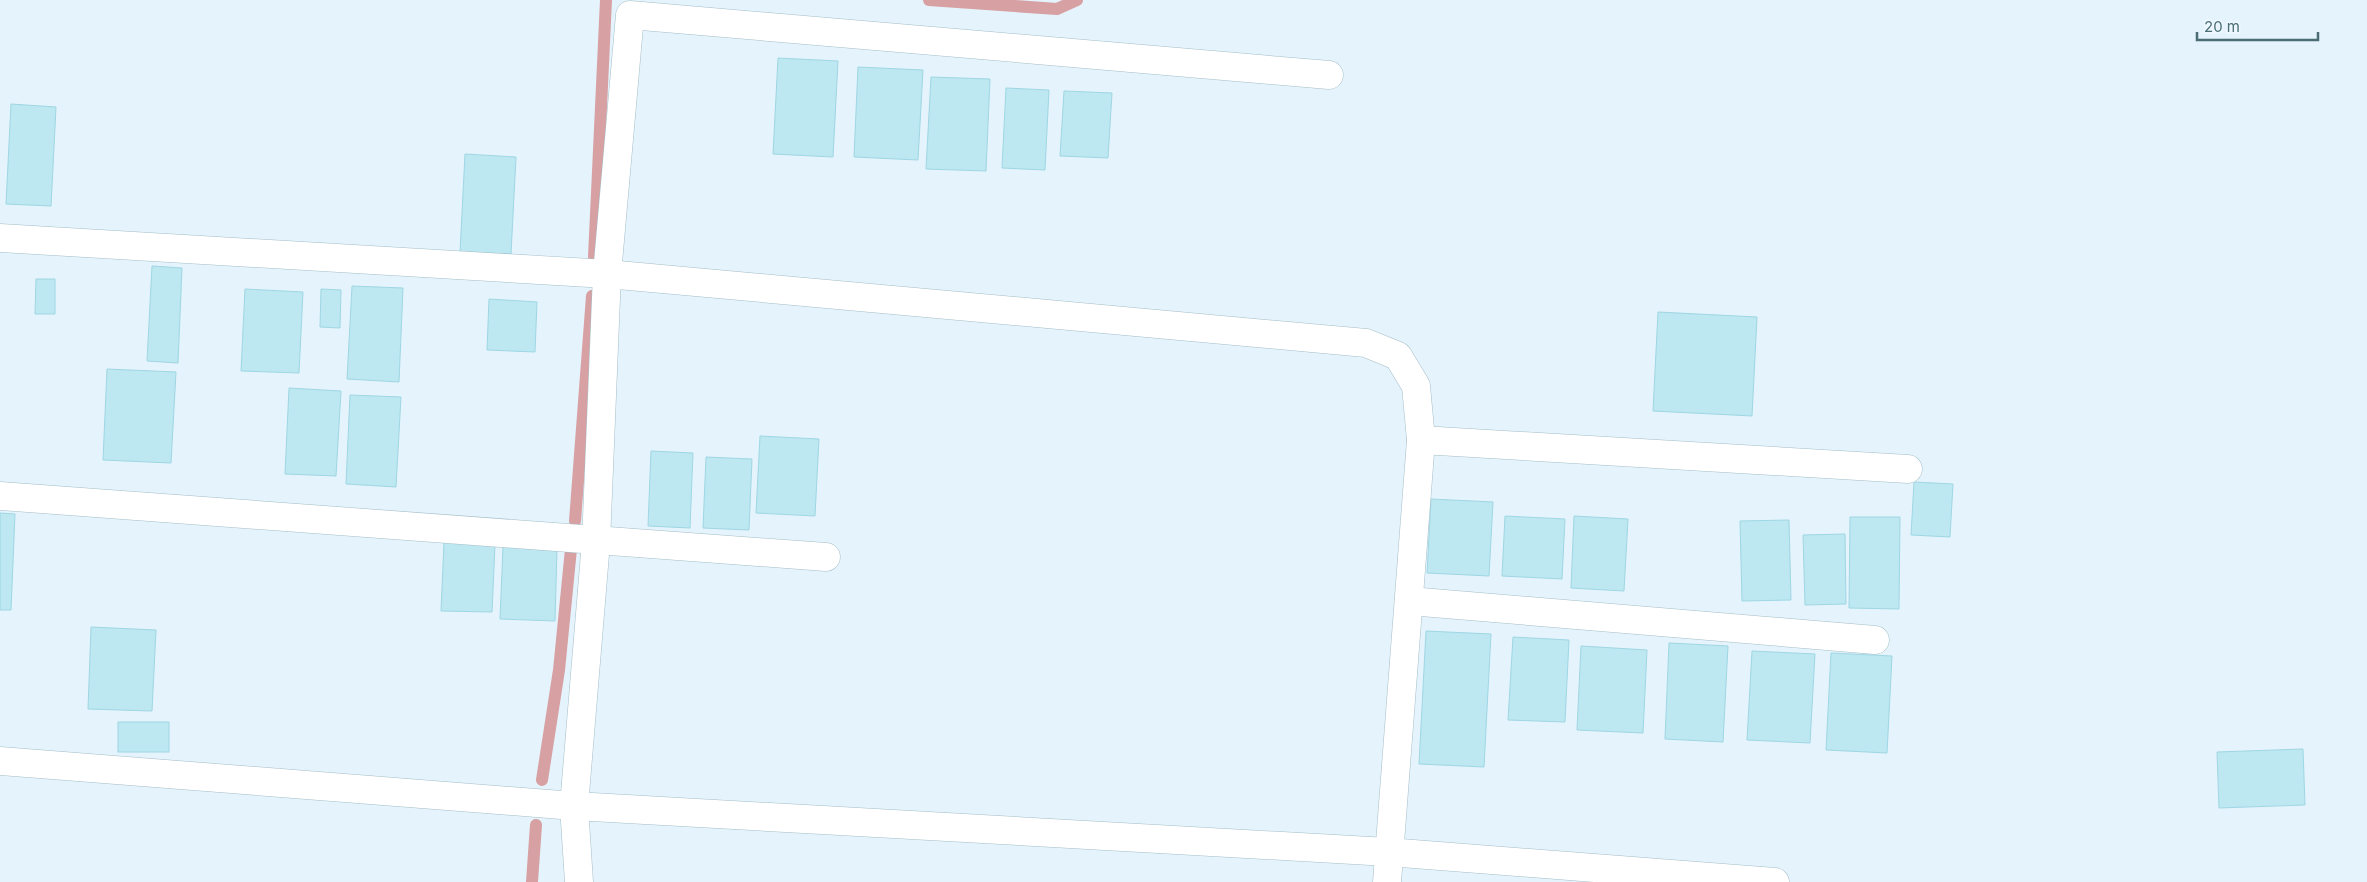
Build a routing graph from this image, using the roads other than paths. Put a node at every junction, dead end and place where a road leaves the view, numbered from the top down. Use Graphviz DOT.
graph roads {
  1 [pos="1328,75"];
  2 [pos="0,238"];
  3 [pos="607,274"];
  4 [pos="1421,440"];
  5 [pos="1908,469"];
  6 [pos="0,496"];
  7 [pos="596,542"];
  8 [pos="826,557"];
  9 [pos="1409,601"];
  10 [pos="1875,640"];
  11 [pos="0,761"];
  12 [pos="574,806"];
  13 [pos="1388,852"];
  14 [pos="579,882"];
  15 [pos="1387,882"];
  16 [pos="1776,882"];
  1 -- 3 [label="street"];
  2 -- 3 [label="street"];
  3 -- 4 [label="street"];
  3 -- 7 [label="street"];
  4 -- 5 [label="street"];
  4 -- 9 [label="street"];
  6 -- 7 [label="street"];
  7 -- 8 [label="street"];
  7 -- 12 [label="street"];
  9 -- 10 [label="street"];
  9 -- 13 [label="street"];
  11 -- 12 [label="street"];
  12 -- 13 [label="street"];
  12 -- 14 [label="street"];
  13 -- 15 [label="street"];
  13 -- 16 [label="street"];
}
